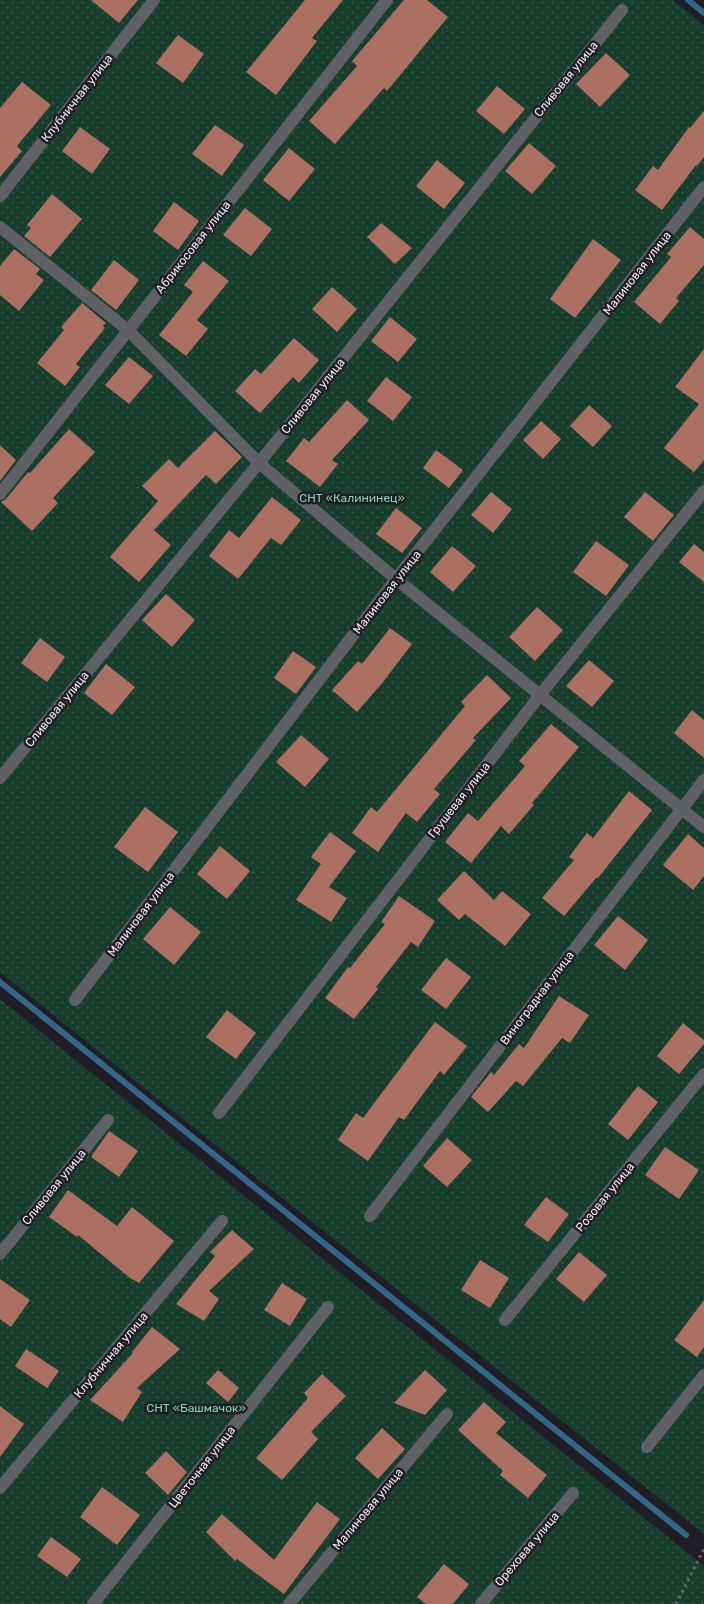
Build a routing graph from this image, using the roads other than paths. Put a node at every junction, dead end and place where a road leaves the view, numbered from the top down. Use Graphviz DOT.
graph roads {
  1 [pos="154,0"];
  2 [pos="387,0"];
  3 [pos="622,10"];
  4 [pos="704,188"];
  5 [pos="0,196"];
  6 [pos="0,227"];
  7 [pos="128,330"];
  8 [pos="259,463"];
  9 [pos="704,491"];
  10 [pos="0,494"];
  11 [pos="396,579"];
  12 [pos="540,695"];
  13 [pos="0,778"];
  14 [pos="704,780"];
  15 [pos="681,808"];
  16 [pos="704,827"];
  17 [pos="75,1000"];
  18 [pos="704,1074"];
  19 [pos="219,1113"];
  20 [pos="108,1120"];
  21 [pos="370,1216"];
  22 [pos="222,1221"];
  23 [pos="0,1254"];
  24 [pos="328,1307"];
  25 [pos="505,1320"];
  26 [pos="704,1375"];
  27 [pos="447,1414"];
  28 [pos="646,1447"];
  29 [pos="0,1488"];
  30 [pos="573,1493"];
  31 [pos="93,1604"];
  32 [pos="289,1604"];
  33 [pos="481,1604"];
  1 -- 5 [label="street, Клубничная улица"];
  2 -- 7 [label="street, Абрикосовая улица"];
  3 -- 8 [label="street, Сливовая улица"];
  4 -- 11 [label="street, Малиновая улица"];
  6 -- 7 [label="street"];
  7 -- 8 [label="street"];
  7 -- 10 [label="street, Абрикосовая улица"];
  8 -- 11 [label="street"];
  8 -- 13 [label="street, Сливовая улица"];
  9 -- 12 [label="street, Грушевая улица"];
  11 -- 12 [label="street"];
  11 -- 17 [label="street, Малиновая улица"];
  12 -- 15 [label="street"];
  12 -- 19 [label="street, Грушевая улица"];
  14 -- 15 [label="street, Виноградная улица"];
  15 -- 16 [label="street"];
  15 -- 21 [label="street, Виноградная улица"];
  18 -- 25 [label="street, Розовая улица"];
  20 -- 23 [label="street, Сливовая улица"];
  22 -- 29 [label="street, Клубничная улица"];
  24 -- 31 [label="street, Цветочная улица"];
  26 -- 28 [label="street"];
  27 -- 32 [label="street, Малиновая улица"];
  30 -- 33 [label="street, Ореховая улица"];
}
